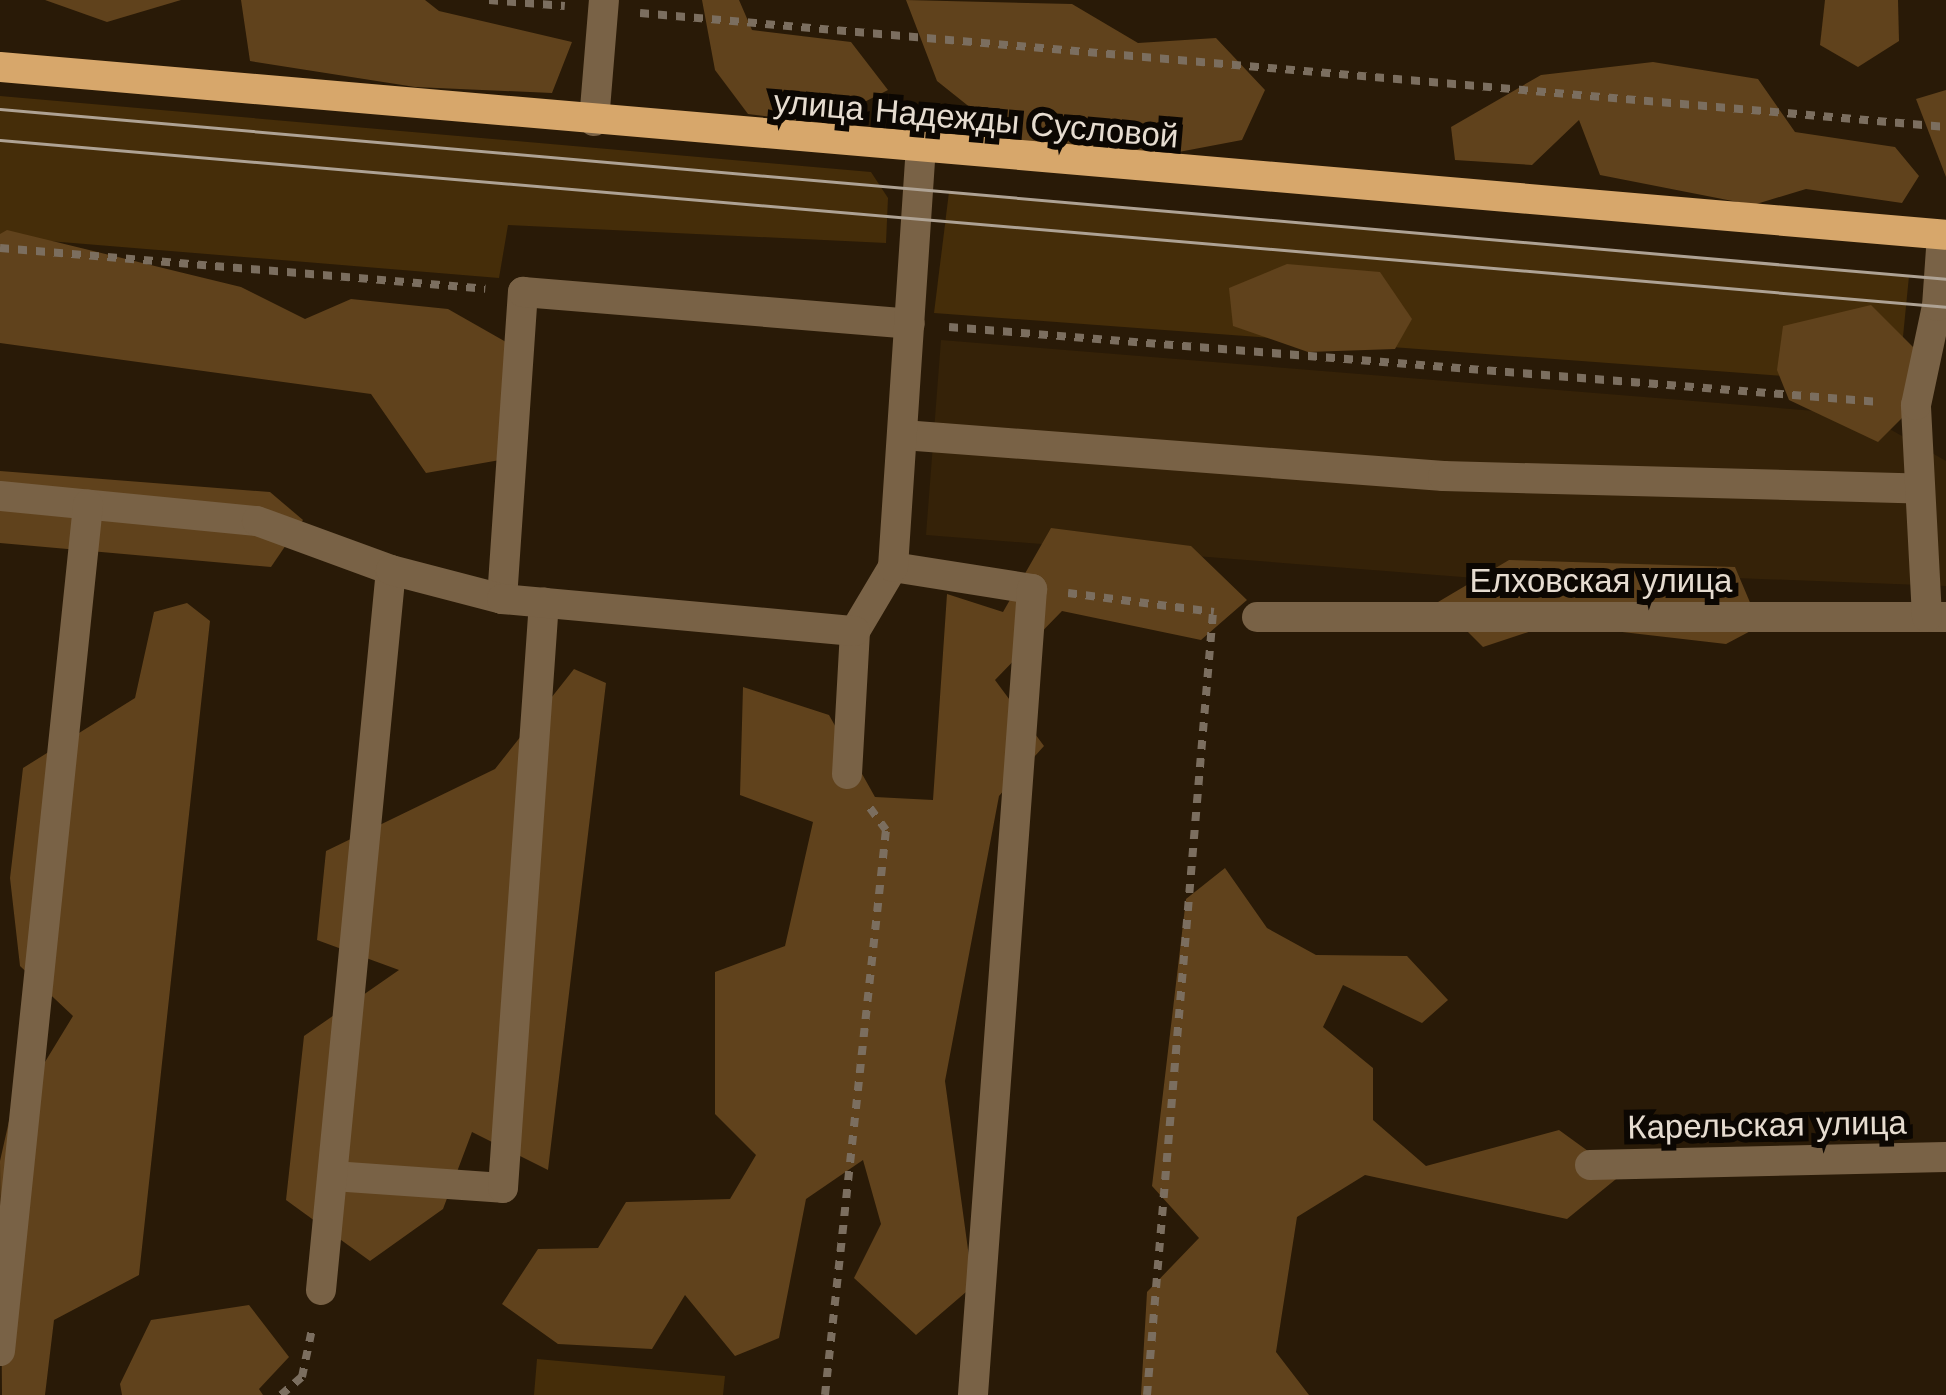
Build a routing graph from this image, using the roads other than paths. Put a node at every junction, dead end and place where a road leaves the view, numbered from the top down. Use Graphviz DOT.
graph roads {
  1 [pos="604,5"];
  2 [pos="0,67"];
  3 [pos="594,121"];
  4 [pos="921,148"];
  5 [pos="1944,235"];
  6 [pos="910,324"];
  7 [pos="1916,405"];
  8 [pos="1946,422"];
  9 [pos="903,435"];
  10 [pos="1917,488"];
  11 [pos="0,496"];
  12 [pos="88,505"];
  13 [pos="893,567"];
  14 [pos="391,570"];
  15 [pos="502,598"];
  16 [pos="544,602"];
  17 [pos="1257,617"];
  18 [pos="1936,617"];
  19 [pos="855,632"];
  20 [pos="847,774"];
  21 [pos="1946,1157"];
  22 [pos="1590,1165"];
  23 [pos="333,1175"];
  24 [pos="321,1290"];
  25 [pos="0,1352"];
  26 [pos="973,1395"];
  1 -- 3 [label="street"];
  2 -- 3 [label="main road, улица Надежды Сусловой"];
  3 -- 4 [label="main road, улица Надежды Сусловой"];
  4 -- 5 [label="main road, улица Надежды Сусловой"];
  4 -- 6 [label="street"];
  5 -- 7 [label="street"];
  6 -- 9 [label="street"];
  6 -- 15 [label="street"];
  7 -- 8 [label="street"];
  7 -- 10 [label="street"];
  9 -- 10 [label="street"];
  9 -- 13 [label="street"];
  10 -- 18 [label="street"];
  11 -- 12 [label="street"];
  12 -- 14 [label="street"];
  12 -- 25 [label="street"];
  13 -- 19 [label="street"];
  13 -- 26 [label="street"];
  14 -- 15 [label="street"];
  14 -- 23 [label="street"];
  15 -- 16 [label="street"];
  16 -- 19 [label="street"];
  16 -- 23 [label="street"];
  17 -- 18 [label="street, Елховская улица"];
  19 -- 20 [label="street"];
  21 -- 22 [label="street, Карельская улица"];
  23 -- 24 [label="street"];
}
